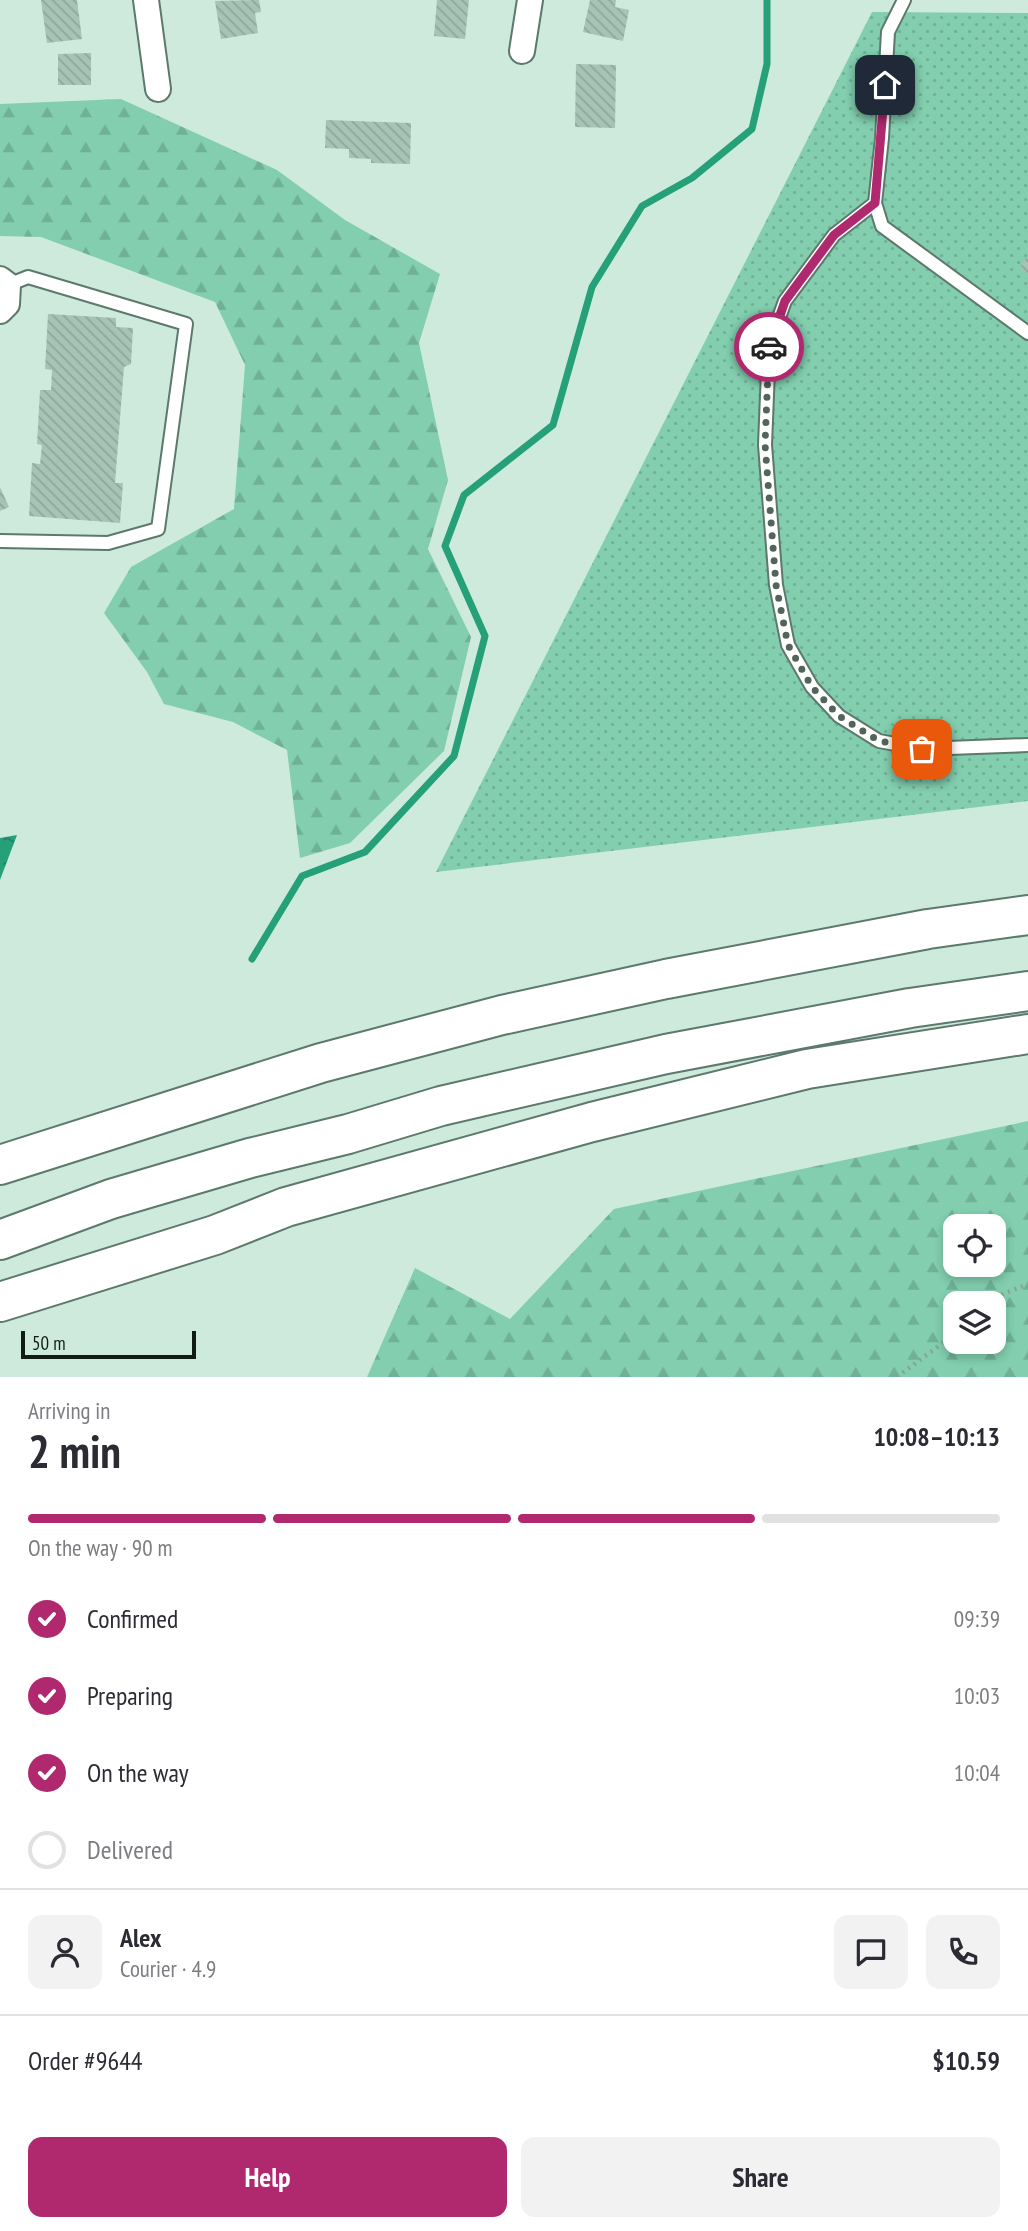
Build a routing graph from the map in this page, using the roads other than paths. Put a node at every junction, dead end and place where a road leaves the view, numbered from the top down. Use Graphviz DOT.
graph roads {
  1 [pos="146,0"];
  2 [pos="530,0"];
  3 [pos="904,0"];
  4 [pos="522,51"];
  5 [pos="158,89"];
  6 [pos="875,203"];
  7 [pos="4,282"];
  8 [pos="0,310"];
  9 [pos="1028,333"];
  10 [pos="0,541"];
  11 [pos="1028,745"];
  12 [pos="1028,915"];
  13 [pos="1028,991"];
  14 [pos="1028,1034"];
  15 [pos="0,1166"];
  16 [pos="0,1240"];
  17 [pos="0,1302"];
  1 -- 5 [label="street"];
  2 -- 4 [label="street"];
  3 -- 6 [label="lane"];
  6 -- 9 [label="lane"];
  6 -- 11 [label="lane"];
  7 -- 8 [label="street"];
  7 -- 10 [label="lane"];
  12 -- 15 [label="highway"];
  13 -- 16 [label="highway"];
  14 -- 17 [label="highway"];
}
